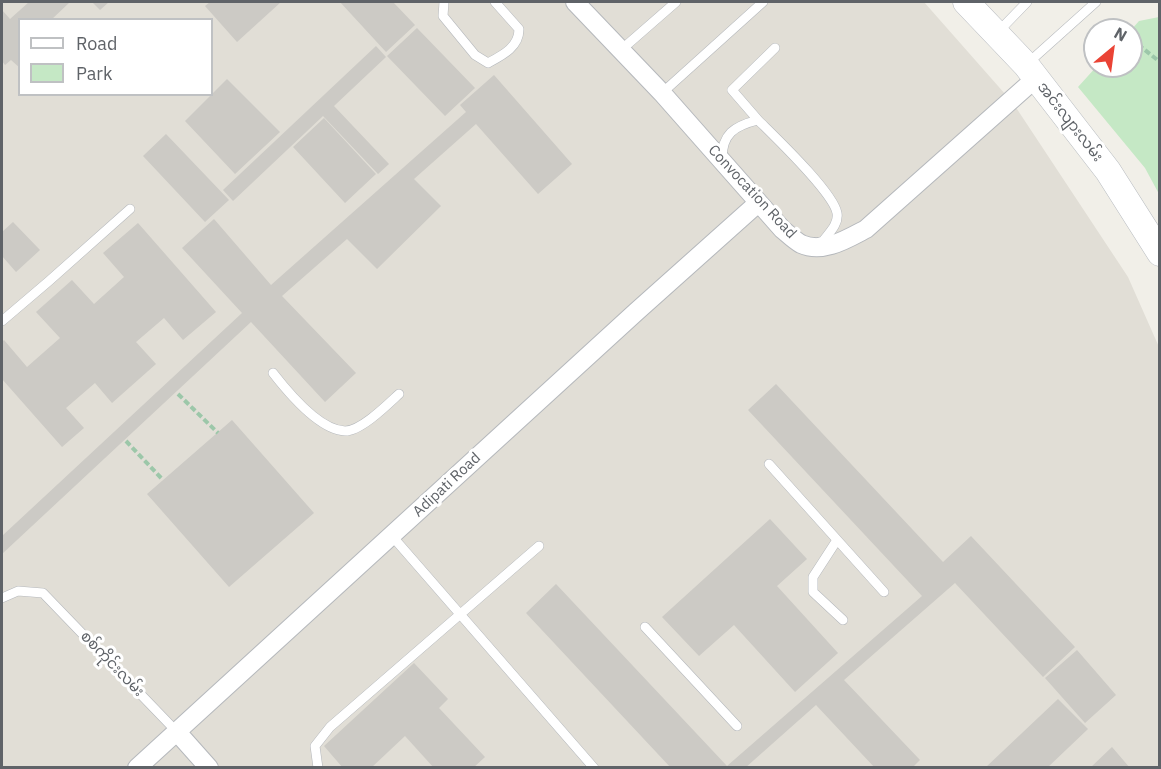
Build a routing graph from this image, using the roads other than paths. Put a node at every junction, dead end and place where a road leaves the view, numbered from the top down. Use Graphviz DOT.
graph roads {
  1 [pos="444,2"];
  2 [pos="495,2"];
  3 [pos="574,2"];
  4 [pos="676,2"];
  5 [pos="763,2"];
  6 [pos="966,2"];
  7 [pos="1027,2"];
  8 [pos="1096,2"];
  9 [pos="996,33"];
  10 [pos="775,48"];
  11 [pos="621,50"];
  12 [pos="1031,71"];
  13 [pos="662,93"];
  14 [pos="758,120"];
  15 [pos="722,162"];
  16 [pos="758,203"];
  17 [pos="130,209"];
  18 [pos="803,245"];
  19 [pos="1160,253"];
  20 [pos="2,321"];
  21 [pos="273,373"];
  22 [pos="399,394"];
  23 [pos="770,464"];
  24 [pos="392,536"];
  25 [pos="837,540"];
  26 [pos="539,546"];
  27 [pos="884,592"];
  28 [pos="2,598"];
  29 [pos="460,615"];
  30 [pos="843,620"];
  31 [pos="645,627"];
  32 [pos="737,726"];
  33 [pos="177,732"];
  34 [pos="137,768"];
  35 [pos="209,768"];
  36 [pos="318,768"];
  37 [pos="594,768"];
  1 -- 2 [label="lane"];
  3 -- 11 [label="street, Convocation Road"];
  4 -- 11 [label="lane"];
  5 -- 13 [label="lane"];
  6 -- 9 [label="main road, အင်းလျားလမ်း"];
  7 -- 9 [label="lane"];
  8 -- 12 [label="lane"];
  9 -- 12 [label="main road, အင်းလျားလမ်း"];
  10 -- 14 [label="lane"];
  11 -- 13 [label="street, Convocation Road"];
  12 -- 18 [label="street, Convocation Road"];
  12 -- 19 [label="main road, အင်းလျားလမ်း"];
  13 -- 15 [label="street, Convocation Road"];
  14 -- 15 [label="lane"];
  14 -- 18 [label="lane"];
  15 -- 16 [label="street, Convocation Road"];
  16 -- 18 [label="street, Convocation Road"];
  16 -- 24 [label="street, Adipati Road"];
  17 -- 20 [label="lane"];
  21 -- 22 [label="lane"];
  23 -- 25 [label="lane"];
  24 -- 29 [label="lane"];
  24 -- 33 [label="street, Adipati Road"];
  25 -- 27 [label="lane"];
  25 -- 30 [label="lane"];
  26 -- 29 [label="lane"];
  28 -- 33 [label="lane, စစ်ကိုင်းလမ်း"];
  29 -- 36 [label="lane"];
  29 -- 37 [label="lane"];
  31 -- 32 [label="lane"];
  33 -- 34 [label="street, Adipati Road"];
  33 -- 35 [label="street, စစ်ကိုင်းလမ်း"];
}
